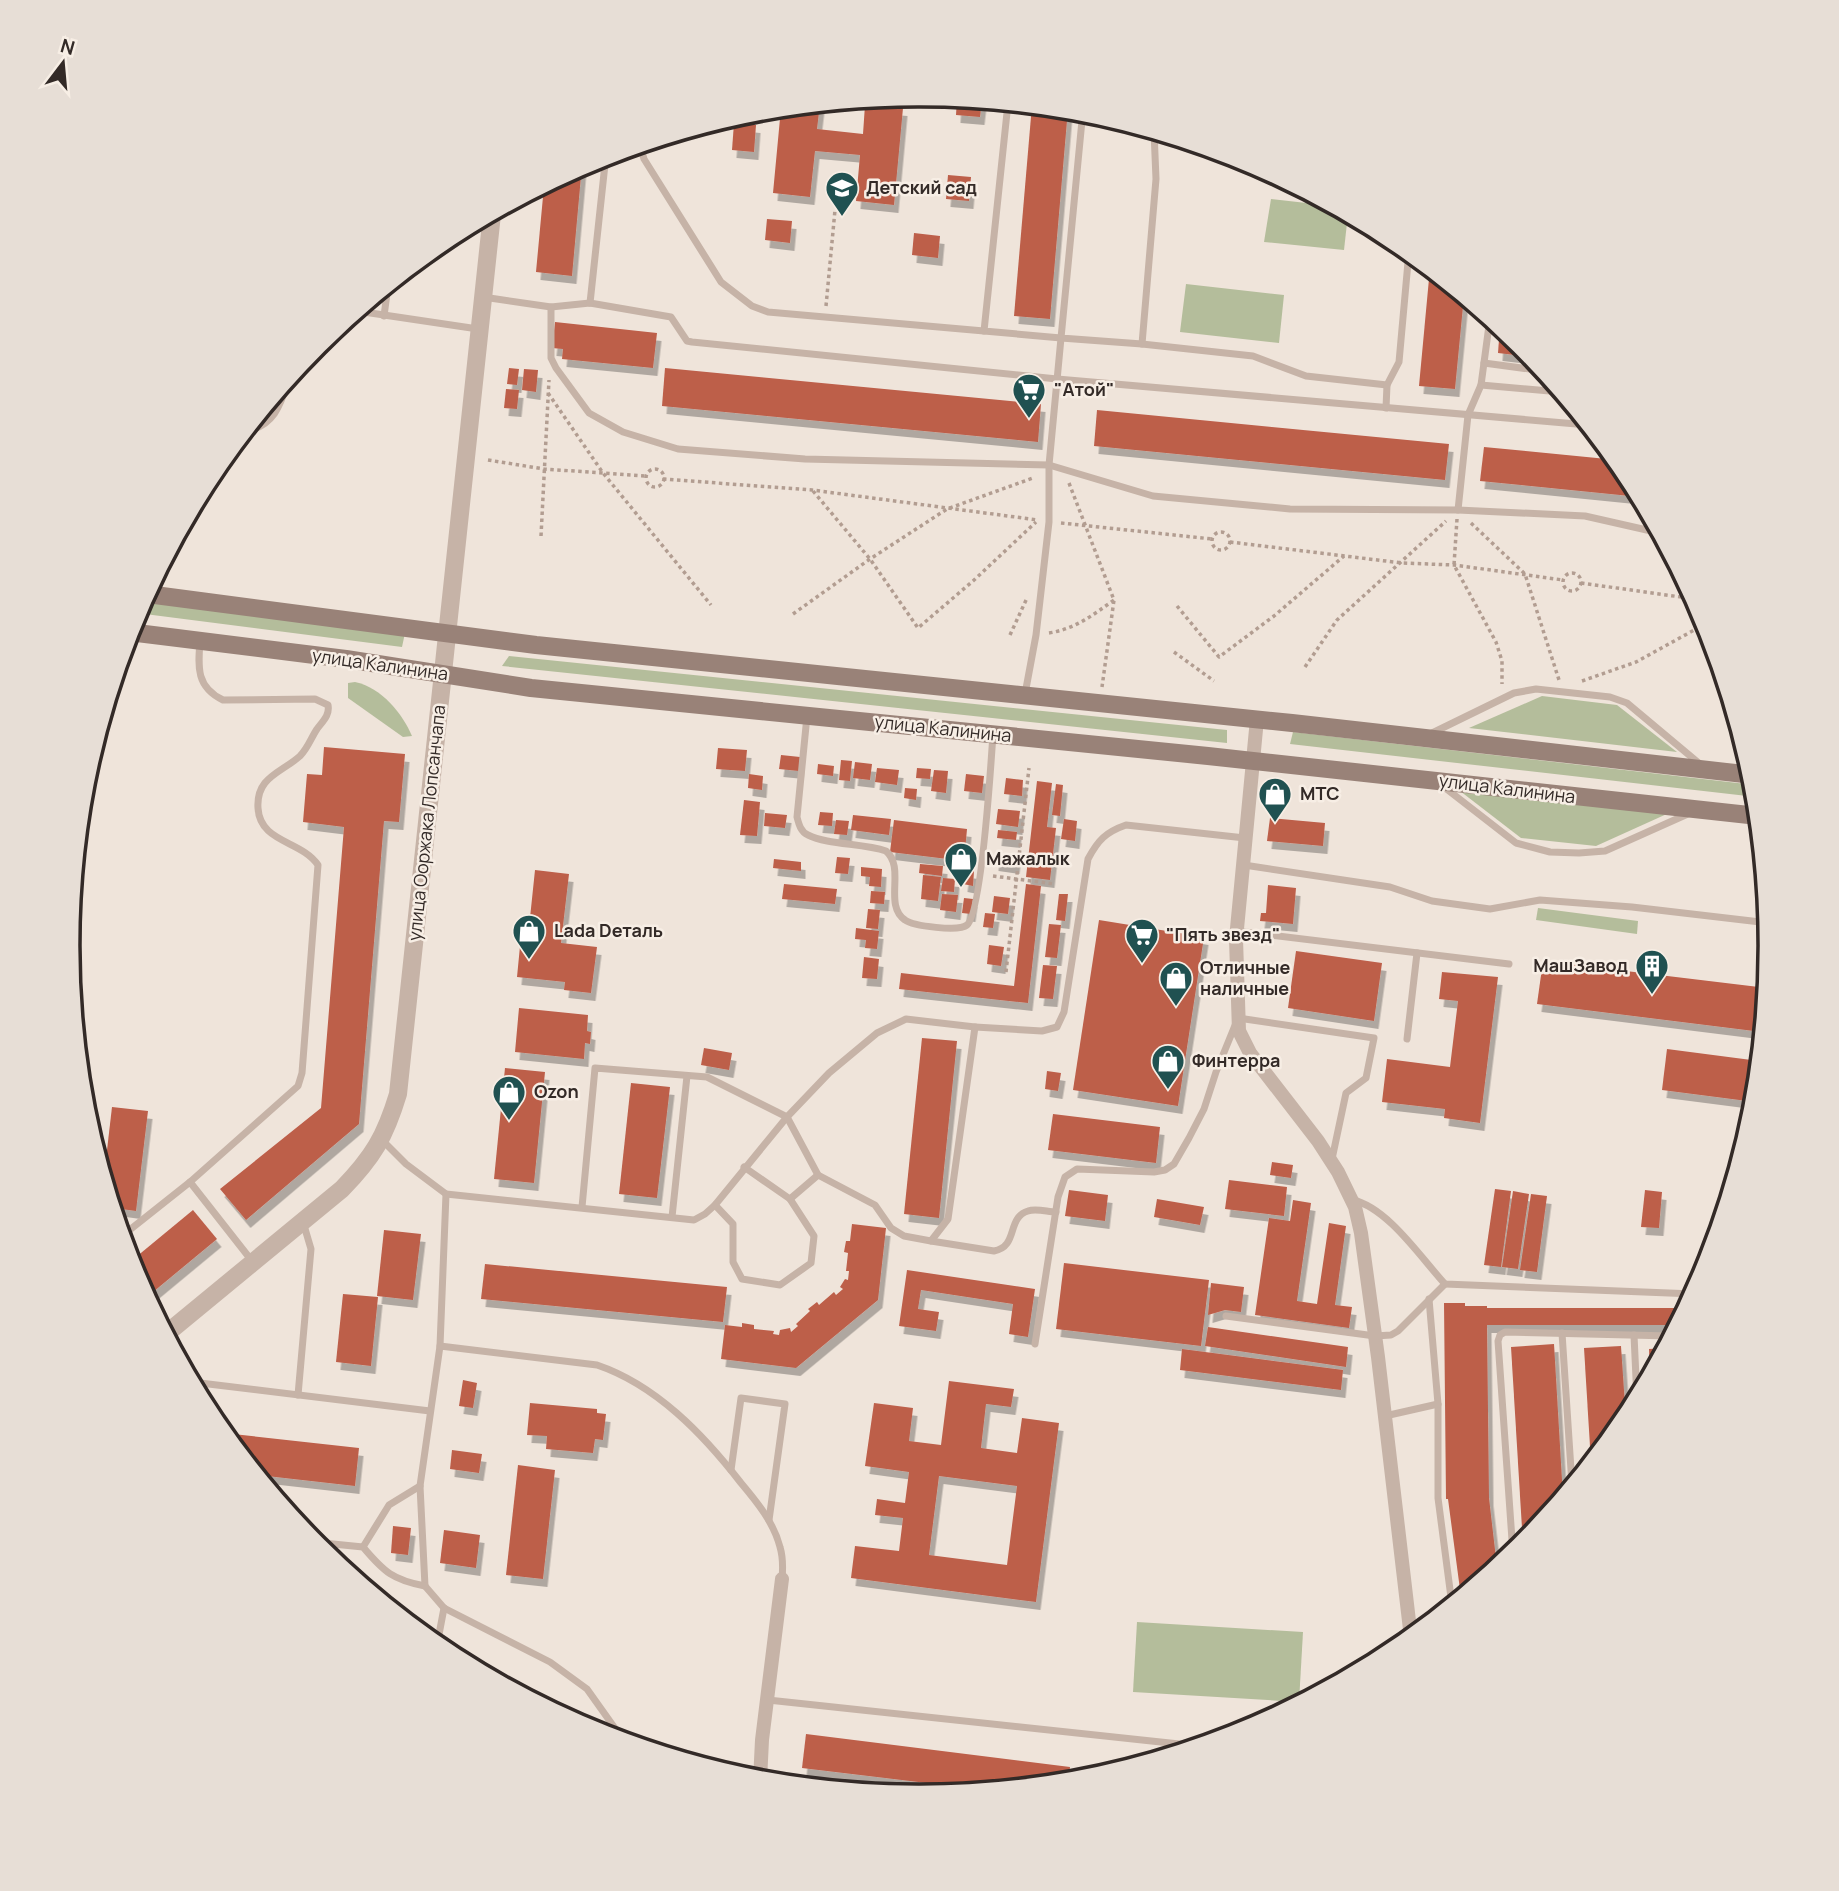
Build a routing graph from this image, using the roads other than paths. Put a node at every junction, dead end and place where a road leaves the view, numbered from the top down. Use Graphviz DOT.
graph roads {
  1 [pos="1007,112"];
  2 [pos="1082,123"];
  3 [pos="1154,140"];
  4 [pos="642,154"];
  5 [pos="605,168"];
  6 [pos="491,225"];
  7 [pos="1408,264"];
  8 [pos="386,298"];
  9 [pos="483,298"];
  10 [pos="590,303"];
  11 [pos="551,307"];
  12 [pos="368,313"];
  13 [pos="384,316"];
  14 [pos="479,329"];
  15 [pos="1488,329"];
  16 [pos="984,331"];
  17 [pos="1061,338"];
  18 [pos="1142,344"];
  19 [pos="1484,363"];
  20 [pos="1529,369"];
  21 [pos="1058,379"];
  22 [pos="1387,385"];
  23 [pos="1481,385"];
  24 [pos="1549,391"];
  25 [pos="282,401"];
  26 [pos="1386,408"];
  27 [pos="1468,415"];
  28 [pos="1576,424"];
  29 [pos="261,426"];
  30 [pos="1049,466"];
  31 [pos="1458,510"];
  32 [pos="1648,530"];
  33 [pos="157,595"];
  34 [pos="141,633"];
  35 [pos="448,633"];
  36 [pos="200,641"];
  37 [pos="443,674"];
  38 [pos="1025,695"];
  39 [pos="807,716"];
  40 [pos="1257,719"];
  41 [pos="993,734"];
  42 [pos="1422,737"];
  43 [pos="1253,761"];
  44 [pos="1707,770"];
  45 [pos="1740,774"];
  46 [pos="1435,780"];
  47 [pos="1698,810"];
  48 [pos="1747,815"];
  49 [pos="1245,838"];
  50 [pos="1243,865"];
  51 [pos="1758,922"];
  52 [pos="1237,931"];
  53 [pos="1417,953"];
  54 [pos="1509,964"];
  55 [pos="1238,1018"];
  56 [pos="975,1027"];
  57 [pos="1407,1039"];
  58 [pos="687,1076"];
  59 [pos="788,1117"];
  60 [pos="382,1140"];
  61 [pos="1332,1162"];
  62 [pos="744,1167"];
  63 [pos="818,1175"];
  64 [pos="191,1182"];
  65 [pos="446,1194"];
  66 [pos="790,1199"];
  67 [pos="1352,1200"];
  68 [pos="715,1205"];
  69 [pos="582,1207"];
  70 [pos="1056,1212"];
  71 [pos="672,1217"];
  72 [pos="303,1221"];
  73 [pos="130,1230"];
  74 [pos="931,1241"];
  75 [pos="253,1262"];
  76 [pos="1445,1284"];
  77 [pos="1683,1294"];
  78 [pos="1429,1299"];
  79 [pos="1226,1317"];
  80 [pos="173,1328"];
  81 [pos="1562,1333"];
  82 [pos="1634,1335"];
  83 [pos="1375,1336"];
  84 [pos="1662,1336"];
  85 [pos="1035,1344"];
  86 [pos="440,1346"];
  87 [pos="1636,1381"];
  88 [pos="204,1384"];
  89 [pos="298,1395"];
  90 [pos="1438,1404"];
  91 [pos="430,1411"];
  92 [pos="1385,1416"];
  93 [pos="731,1470"];
  94 [pos="1571,1473"];
  95 [pos="420,1486"];
  96 [pos="769,1521"];
  97 [pos="1512,1540"];
  98 [pos="331,1544"];
  99 [pos="363,1547"];
  100 [pos="782,1579"];
  101 [pos="425,1586"];
  102 [pos="1451,1594"];
  103 [pos="443,1608"];
  104 [pos="1410,1626"];
  105 [pos="439,1633"];
  106 [pos="768,1700"];
  107 [pos="614,1727"];
  108 [pos="1177,1744"];
  109 [pos="760,1769"];
  1 -- 16 [label="lane"];
  2 -- 17 [label="lane"];
  3 -- 18 [label="lane"];
  4 -- 16 [label="lane"];
  5 -- 10 [label="lane"];
  6 -- 9 [label="street, улица Ооржака Лопсанчапа"];
  7 -- 22 [label="lane"];
  8 -- 13 [label="lane"];
  9 -- 11 [label="lane"];
  9 -- 14 [label="street, улица Ооржака Лопсанчапа"];
  10 -- 11 [label="lane"];
  10 -- 21 [label="lane"];
  11 -- 30 [label="lane"];
  12 -- 13 [label="lane"];
  13 -- 14 [label="lane"];
  14 -- 35 [label="street, улица Ооржака Лопсанчапа"];
  15 -- 19 [label="lane"];
  16 -- 17 [label="lane"];
  17 -- 18 [label="lane"];
  17 -- 21 [label="lane"];
  18 -- 22 [label="lane"];
  19 -- 20 [label="lane"];
  19 -- 23 [label="lane"];
  21 -- 26 [label="lane"];
  21 -- 30 [label="lane"];
  22 -- 26 [label="lane"];
  23 -- 24 [label="lane"];
  23 -- 27 [label="lane"];
  25 -- 29 [label="lane"];
  26 -- 27 [label="lane"];
  27 -- 28 [label="lane"];
  27 -- 31 [label="lane"];
  30 -- 31 [label="lane"];
  30 -- 38 [label="lane"];
  31 -- 32 [label="lane"];
  33 -- 35 [label="main road"];
  34 -- 36 [label="main road, улица Калинина"];
  35 -- 37 [label="street, улица Ооржака Лопсанчапа"];
  35 -- 38 [label="main road"];
  36 -- 37 [label="main road, улица Калинина"];
  36 -- 64 [label="lane"];
  37 -- 39 [label="main road, улица Калинина"];
  37 -- 60 [label="street, улица Ооржака Лопсанчапа"];
  38 -- 40 [label="main road"];
  39 -- 41 [label="main road, улица Калинина"];
  39 -- 41 [label="lane"];
  40 -- 42 [label="main road"];
  40 -- 43 [label="street"];
  41 -- 43 [label="main road, улица Калинина"];
  42 -- 44 [label="main road"];
  42 -- 44 [label="lane"];
  43 -- 46 [label="main road, улица Калинина"];
  43 -- 49 [label="street"];
  44 -- 45 [label="main road"];
  46 -- 47 [label="main road, улица Калинина"];
  46 -- 47 [label="lane"];
  47 -- 48 [label="main road, улица Калинина"];
  49 -- 50 [label="street"];
  49 -- 56 [label="lane"];
  50 -- 51 [label="lane"];
  50 -- 52 [label="street"];
  52 -- 53 [label="lane"];
  52 -- 55 [label="street"];
  53 -- 54 [label="lane"];
  53 -- 57 [label="lane"];
  55 -- 61 [label="street"];
  55 -- 61 [label="lane"];
  55 -- 70 [label="lane"];
  56 -- 59 [label="lane"];
  56 -- 74 [label="lane"];
  58 -- 59 [label="lane"];
  58 -- 69 [label="lane"];
  58 -- 71 [label="lane"];
  59 -- 62 [label="lane"];
  59 -- 63 [label="lane"];
  60 -- 65 [label="lane"];
  60 -- 72 [label="street, улица Ооржака Лопсанчапа"];
  61 -- 67 [label="street"];
  62 -- 66 [label="lane"];
  62 -- 68 [label="lane"];
  63 -- 66 [label="lane"];
  63 -- 74 [label="lane"];
  64 -- 73 [label="lane"];
  64 -- 75 [label="lane"];
  65 -- 69 [label="lane"];
  65 -- 86 [label="lane"];
  66 -- 68 [label="lane"];
  67 -- 76 [label="lane"];
  67 -- 83 [label="street"];
  68 -- 71 [label="lane"];
  69 -- 71 [label="lane"];
  70 -- 74 [label="lane"];
  70 -- 85 [label="lane"];
  72 -- 75 [label="street, улица Ооржака Лопсанчапа"];
  72 -- 89 [label="lane"];
  75 -- 80 [label="street, улица Ооржака Лопсанчапа"];
  76 -- 77 [label="lane"];
  76 -- 78 [label="lane"];
  78 -- 83 [label="lane"];
  78 -- 90 [label="lane"];
  79 -- 83 [label="lane"];
  81 -- 82 [label="lane"];
  81 -- 94 [label="lane"];
  81 -- 97 [label="lane"];
  82 -- 84 [label="lane"];
  82 -- 87 [label="lane"];
  83 -- 92 [label="street"];
  86 -- 91 [label="lane"];
  86 -- 93 [label="lane"];
  88 -- 89 [label="lane"];
  89 -- 91 [label="lane"];
  90 -- 92 [label="lane"];
  90 -- 102 [label="lane"];
  91 -- 95 [label="lane"];
  92 -- 104 [label="street"];
  93 -- 96 [label="lane"];
  93 -- 96 [label="lane"];
  95 -- 99 [label="lane"];
  95 -- 101 [label="lane"];
  96 -- 100 [label="lane"];
  98 -- 99 [label="lane"];
  99 -- 101 [label="lane"];
  100 -- 106 [label="street"];
  101 -- 103 [label="lane"];
  103 -- 105 [label="lane"];
  103 -- 107 [label="lane"];
  106 -- 108 [label="lane"];
  106 -- 109 [label="street"];
}
